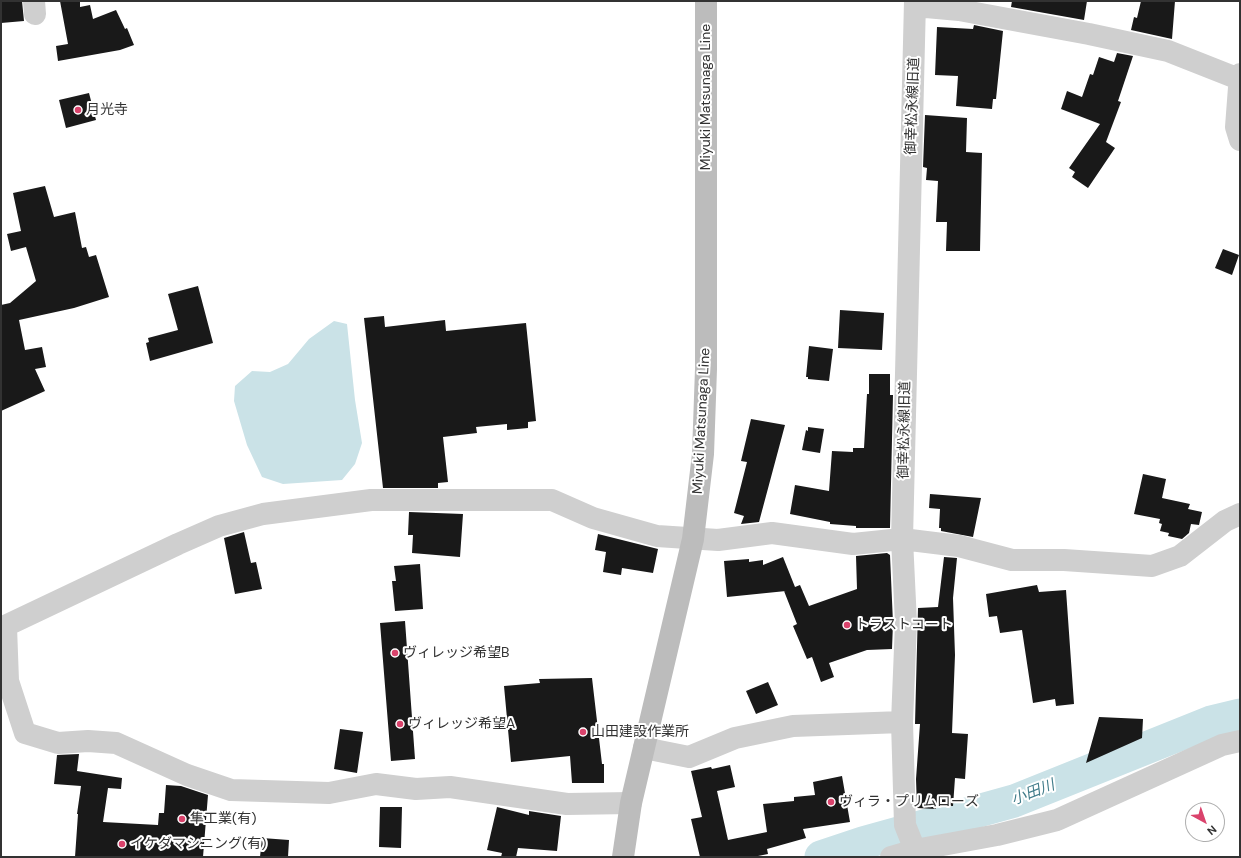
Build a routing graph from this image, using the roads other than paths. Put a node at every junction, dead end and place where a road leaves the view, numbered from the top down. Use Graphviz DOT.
graph roads {
  1 [pos="706,1"];
  2 [pos="916,3"];
  3 [pos="1240,77"];
  4 [pos="1240,140"];
  5 [pos="1240,514"];
  6 [pos="693,539"];
  7 [pos="902,539"];
  8 [pos="4,627"];
  9 [pos="902,722"];
  10 [pos="1240,741"];
  11 [pos="644,748"];
  12 [pos="631,803"];
  13 [pos="914,851"];
  14 [pos="623,857"];
  15 [pos="891,857"];
  1 -- 6 [label="main road, Miyuki Matsunaga Line"];
  2 -- 3 [label="street"];
  2 -- 7 [label="street, 御幸松永線旧道"];
  3 -- 4 [label="street"];
  5 -- 7 [label="street"];
  6 -- 7 [label="street"];
  6 -- 8 [label="street"];
  6 -- 11 [label="main road, Miyuki Matsunaga Line"];
  7 -- 9 [label="street, 御幸松永線旧道"];
  8 -- 12 [label="street"];
  9 -- 11 [label="street"];
  9 -- 13 [label="street, 御幸松永線旧道"];
  10 -- 13 [label="street"];
  11 -- 12 [label="main road, Miyuki Matsunaga Line"];
  12 -- 14 [label="main road, Miyuki Matsunaga Line"];
  13 -- 15 [label="street"];
}
